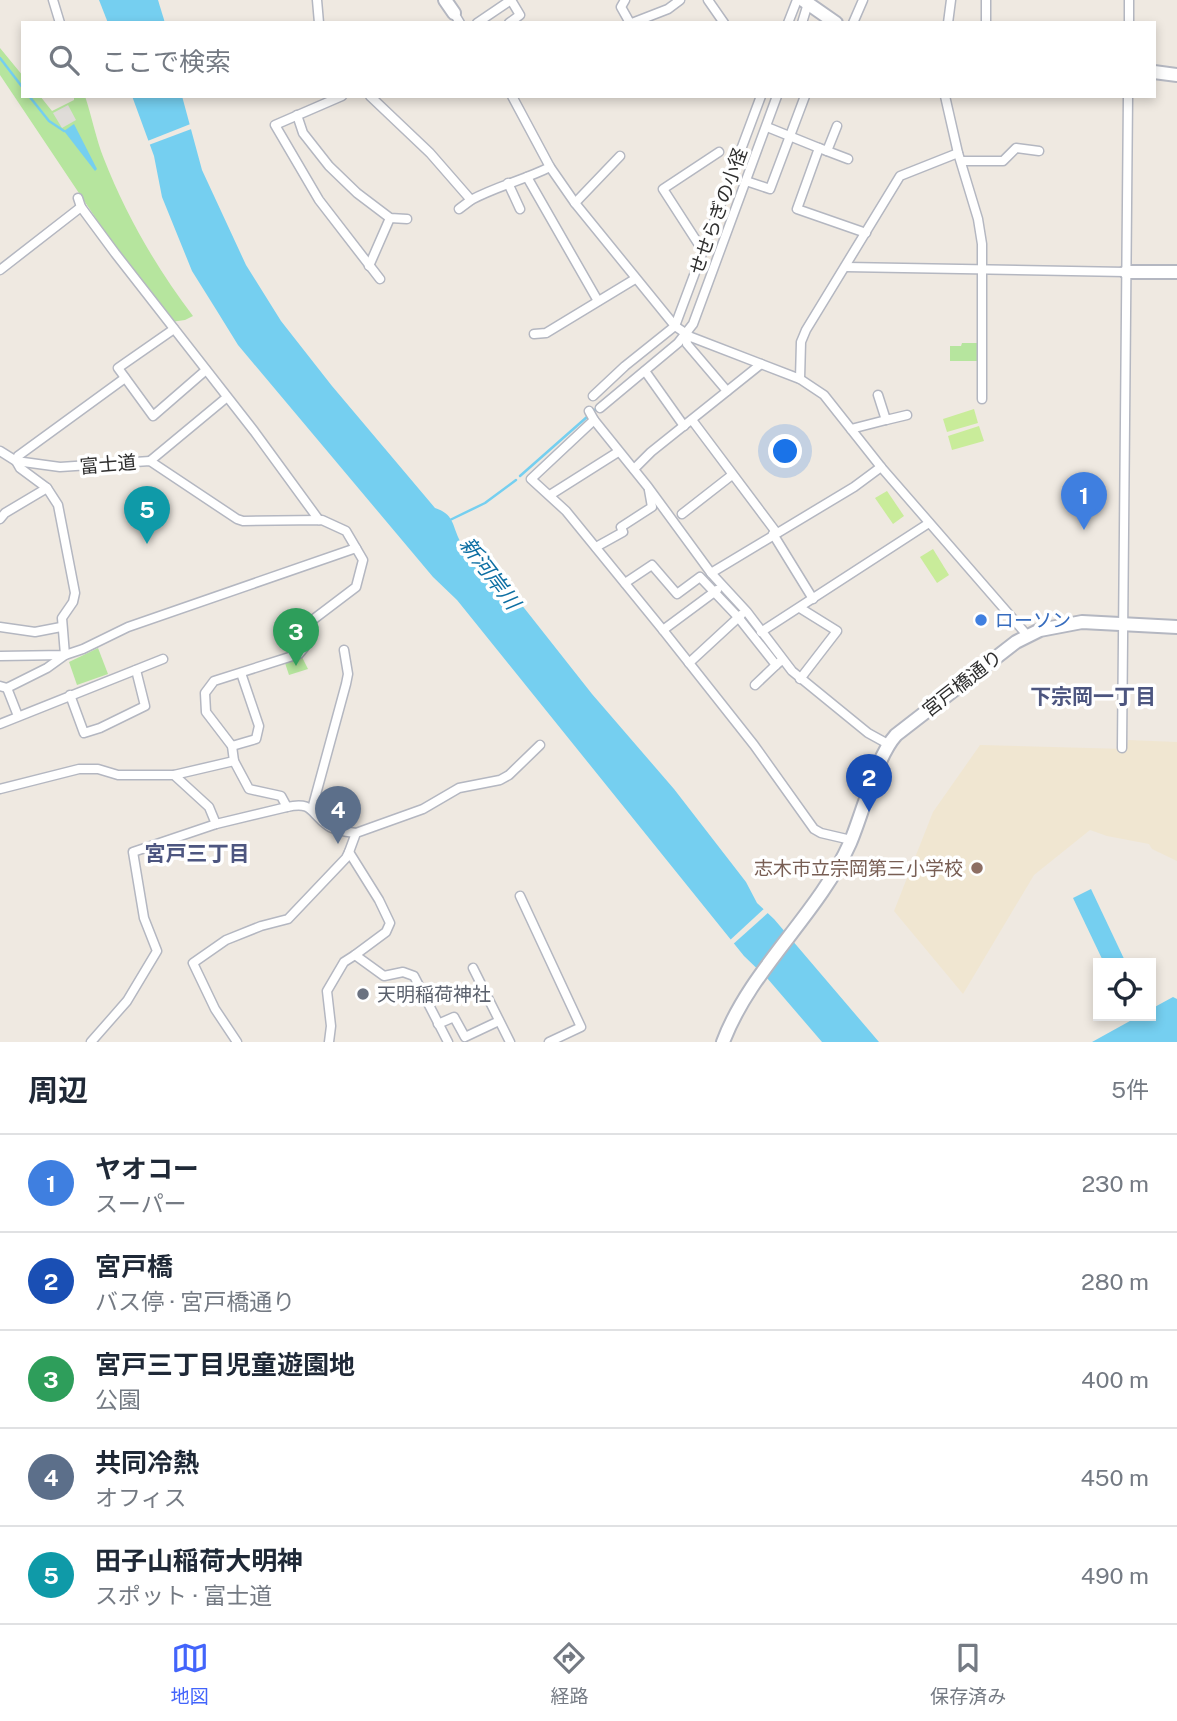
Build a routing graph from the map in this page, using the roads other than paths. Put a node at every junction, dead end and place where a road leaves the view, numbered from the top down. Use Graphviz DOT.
graph roads {
  1 [pos="53,0"];
  2 [pos="317,0"];
  3 [pos="445,0"];
  4 [pos="625,0"];
  5 [pos="680,0"];
  6 [pos="708,0"];
  7 [pos="863,0"];
  8 [pos="951,0"];
  9 [pos="986,0"];
  10 [pos="1129,0"];
  11 [pos="804,1"];
  12 [pos="457,18"];
  13 [pos="59,21"];
  14 [pos="319,21"];
  15 [pos="480,21"];
  16 [pos="512,21"];
  17 [pos="630,21"];
  18 [pos="636,21"];
  19 [pos="723,21"];
  20 [pos="789,21"];
  21 [pos="802,21"];
  22 [pos="832,21"];
  23 [pos="854,21"];
  24 [pos="948,21"];
  25 [pos="986,21"];
  26 [pos="1129,21"];
  27 [pos="1156,72"];
  28 [pos="1177,75"];
  29 [pos="372,98"];
  30 [pos="513,98"];
  31 [pos="760,98"];
  32 [pos="776,98"];
  33 [pos="804,98"];
  34 [pos="945,98"];
  35 [pos="1128,98"];
  36 [pos="327,99"];
  37 [pos="297,115"];
  38 [pos="837,126"];
  39 [pos="767,127"];
  40 [pos="790,137"];
  41 [pos="823,149"];
  42 [pos="1039,150"];
  43 [pos="719,152"];
  44 [pos="620,156"];
  45 [pos="959,157"];
  46 [pos="848,159"];
  47 [pos="550,167"];
  48 [pos="527,177"];
  49 [pos="746,181"];
  50 [pos="508,183"];
  51 [pos="78,198"];
  52 [pos="471,200"];
  53 [pos="575,203"];
  54 [pos="81,207"];
  55 [pos="459,209"];
  56 [pos="520,209"];
  57 [pos="390,218"];
  58 [pos="407,219"];
  59 [pos="866,233"];
  60 [pos="703,251"];
  61 [pos="369,266"];
  62 [pos="846,267"];
  63 [pos="0,270"];
  64 [pos="983,270"];
  65 [pos="1126,272"];
  66 [pos="1177,272"];
  67 [pos="380,279"];
  68 [pos="635,279"];
  69 [pos="598,300"];
  70 [pos="675,326"];
  71 [pos="174,329"];
  72 [pos="534,334"];
  73 [pos="686,334"];
  74 [pos="761,364"];
  75 [pos="206,370"];
  76 [pos="645,371"];
  77 [pos="125,378"];
  78 [pos="800,379"];
  79 [pos="727,391"];
  80 [pos="878,395"];
  81 [pos="593,396"];
  82 [pos="226,398"];
  83 [pos="982,399"];
  84 [pos="600,408"];
  85 [pos="589,411"];
  86 [pos="907,415"];
  87 [pos="594,420"];
  88 [pos="886,420"];
  89 [pos="692,421"];
  90 [pos="684,426"];
  91 [pos="851,429"];
  92 [pos="0,451"];
  93 [pos="618,452"];
  94 [pos="16,461"];
  95 [pos="150,461"];
  96 [pos="881,467"];
  97 [pos="634,469"];
  98 [pos="732,475"];
  99 [pos="648,487"];
  100 [pos="47,488"];
  101 [pos="550,495"];
  102 [pos="682,514"];
  103 [pos="0,519"];
  104 [pos="318,520"];
  105 [pos="929,523"];
  106 [pos="775,533"];
  107 [pos="596,547"];
  108 [pos="356,548"];
  109 [pos="711,573"];
  110 [pos="625,583"];
  111 [pos="723,586"];
  112 [pos="715,592"];
  113 [pos="813,599"];
  114 [pos="800,608"];
  115 [pos="747,612"];
  116 [pos="738,617"];
  117 [pos="1122,623"];
  118 [pos="0,627"];
  119 [pos="61,627"];
  120 [pos="1177,627"];
  121 [pos="663,629"];
  122 [pos="761,632"];
  123 [pos="1027,635"];
  124 [pos="344,650"];
  125 [pos="65,655"];
  126 [pos="0,656"];
  127 [pos="163,659"];
  128 [pos="779,662"];
  129 [pos="689,663"];
  130 [pos="136,670"];
  131 [pos="241,673"];
  132 [pos="800,679"];
  133 [pos="755,685"];
  134 [pos="3,687"];
  135 [pos="70,695"];
  136 [pos="18,716"];
  137 [pos="0,724"];
  138 [pos="888,744"];
  139 [pos="540,745"];
  140 [pos="232,746"];
  141 [pos="1122,748"];
  142 [pos="234,761"];
  143 [pos="173,775"];
  144 [pos="0,789"];
  145 [pos="287,807"];
  146 [pos="312,809"];
  147 [pos="216,824"];
  148 [pos="356,833"];
  149 [pos="851,840"];
  150 [pos="349,852"];
  151 [pos="520,896"];
  152 [pos="355,955"];
  153 [pos="473,968"];
  154 [pos="499,1021"];
  155 [pos="438,1024"];
  156 [pos="91,1042"];
  157 [pos="237,1042"];
  158 [pos="329,1042"];
  159 [pos="448,1042"];
  160 [pos="510,1042"];
  161 [pos="549,1042"];
  162 [pos="723,1042"];
  1 -- 13 [label="street"];
  2 -- 14 [label="street"];
  3 -- 12 [label="street"];
  4 -- 17 [label="street"];
  5 -- 18 [label="street"];
  6 -- 19 [label="street"];
  7 -- 23 [label="street"];
  8 -- 24 [label="street"];
  9 -- 25 [label="street"];
  10 -- 26 [label="street"];
  11 -- 20 [label="street"];
  11 -- 21 [label="street"];
  11 -- 22 [label="street"];
  15 -- 16 [label="street"];
  27 -- 28 [label="street"];
  29 -- 52 [label="street"];
  30 -- 47 [label="street"];
  31 -- 60 [label="street, せせらぎの小径"];
  32 -- 39 [label="street"];
  33 -- 40 [label="street"];
  34 -- 45 [label="street"];
  35 -- 65 [label="street"];
  36 -- 37 [label="street"];
  37 -- 57 [label="street"];
  37 -- 61 [label="street"];
  38 -- 41 [label="street"];
  39 -- 40 [label="street"];
  39 -- 49 [label="street"];
  40 -- 41 [label="street"];
  40 -- 49 [label="street"];
  41 -- 46 [label="street"];
  41 -- 59 [label="street"];
  42 -- 45 [label="street"];
  43 -- 60 [label="street"];
  44 -- 53 [label="street"];
  45 -- 59 [label="street"];
  45 -- 64 [label="street"];
  47 -- 48 [label="street"];
  47 -- 53 [label="street"];
  48 -- 50 [label="street"];
  48 -- 69 [label="street"];
  49 -- 73 [label="street"];
  50 -- 52 [label="street"];
  50 -- 56 [label="street"];
  51 -- 54 [label="street"];
  52 -- 55 [label="street"];
  53 -- 68 [label="street"];
  54 -- 63 [label="street"];
  54 -- 71 [label="street"];
  57 -- 58 [label="street"];
  57 -- 61 [label="street"];
  59 -- 62 [label="street"];
  60 -- 70 [label="street, せせらぎの小径"];
  61 -- 67 [label="street"];
  62 -- 64 [label="street"];
  62 -- 78 [label="street"];
  64 -- 65 [label="street"];
  64 -- 83 [label="street"];
  65 -- 66 [label="street"];
  65 -- 117 [label="street"];
  68 -- 69 [label="street"];
  68 -- 70 [label="street"];
  69 -- 72 [label="street"];
  70 -- 73 [label="street"];
  70 -- 81 [label="street"];
  71 -- 75 [label="street"];
  71 -- 77 [label="street"];
  73 -- 74 [label="street"];
  73 -- 76 [label="street"];
  73 -- 79 [label="street"];
  74 -- 78 [label="street"];
  74 -- 79 [label="street"];
  75 -- 77 [label="street"];
  75 -- 82 [label="street"];
  76 -- 84 [label="street"];
  76 -- 90 [label="street"];
  77 -- 94 [label="street"];
  78 -- 91 [label="street"];
  79 -- 89 [label="street"];
  80 -- 88 [label="street"];
  82 -- 95 [label="street"];
  82 -- 104 [label="street"];
  85 -- 87 [label="street"];
  86 -- 88 [label="street"];
  87 -- 93 [label="street"];
  87 -- 101 [label="street"];
  88 -- 91 [label="street"];
  89 -- 90 [label="street"];
  89 -- 98 [label="street"];
  90 -- 97 [label="street"];
  91 -- 96 [label="street"];
  92 -- 94 [label="street, 富士道"];
  93 -- 97 [label="street"];
  93 -- 101 [label="street"];
  94 -- 95 [label="street, 富士道"];
  94 -- 100 [label="street"];
  95 -- 104 [label="street, 富士道"];
  96 -- 105 [label="street"];
  96 -- 106 [label="street"];
  97 -- 99 [label="street"];
  98 -- 102 [label="street"];
  98 -- 106 [label="street"];
  99 -- 107 [label="street"];
  99 -- 109 [label="street"];
  100 -- 103 [label="street"];
  100 -- 119 [label="street"];
  101 -- 107 [label="street"];
  104 -- 108 [label="street, 富士道"];
  105 -- 113 [label="street"];
  105 -- 123 [label="street"];
  106 -- 109 [label="street"];
  106 -- 113 [label="street"];
  107 -- 110 [label="street"];
  108 -- 125 [label="street"];
  108 -- 131 [label="street"];
  109 -- 111 [label="street"];
  110 -- 112 [label="street"];
  110 -- 121 [label="street"];
  111 -- 112 [label="street"];
  111 -- 115 [label="street"];
  112 -- 116 [label="street"];
  112 -- 121 [label="street"];
  113 -- 114 [label="street"];
  114 -- 122 [label="street"];
  114 -- 132 [label="street"];
  115 -- 116 [label="street"];
  115 -- 122 [label="street"];
  116 -- 128 [label="street"];
  116 -- 129 [label="street"];
  117 -- 120 [label="street, 宮戸橋通り"];
  117 -- 123 [label="street, 宮戸橋通り"];
  117 -- 141 [label="street"];
  118 -- 119 [label="street"];
  119 -- 125 [label="street"];
  121 -- 129 [label="street"];
  122 -- 128 [label="street"];
  123 -- 138 [label="street, 宮戸橋通り"];
  124 -- 146 [label="street"];
  125 -- 126 [label="street"];
  125 -- 134 [label="street"];
  127 -- 130 [label="street"];
  128 -- 132 [label="street"];
  128 -- 133 [label="street"];
  129 -- 149 [label="street"];
  130 -- 135 [label="street"];
  130 -- 135 [label="street"];
  131 -- 140 [label="street"];
  131 -- 140 [label="street"];
  132 -- 138 [label="street"];
  134 -- 136 [label="street"];
  135 -- 136 [label="street"];
  136 -- 137 [label="street"];
  138 -- 149 [label="street, 宮戸橋通り"];
  139 -- 148 [label="street"];
  140 -- 142 [label="street"];
  142 -- 143 [label="street"];
  142 -- 145 [label="street"];
  143 -- 144 [label="street"];
  143 -- 147 [label="street"];
  145 -- 146 [label="street"];
  145 -- 147 [label="street"];
  146 -- 148 [label="street"];
  147 -- 156 [label="street"];
  148 -- 150 [label="street"];
  149 -- 162 [label="street, 宮戸橋通り"];
  150 -- 152 [label="street"];
  150 -- 157 [label="street"];
  151 -- 161 [label="street"];
  152 -- 155 [label="street"];
  152 -- 158 [label="street"];
  153 -- 154 [label="street"];
  154 -- 155 [label="street"];
  154 -- 160 [label="street"];
  155 -- 159 [label="street"];
}
